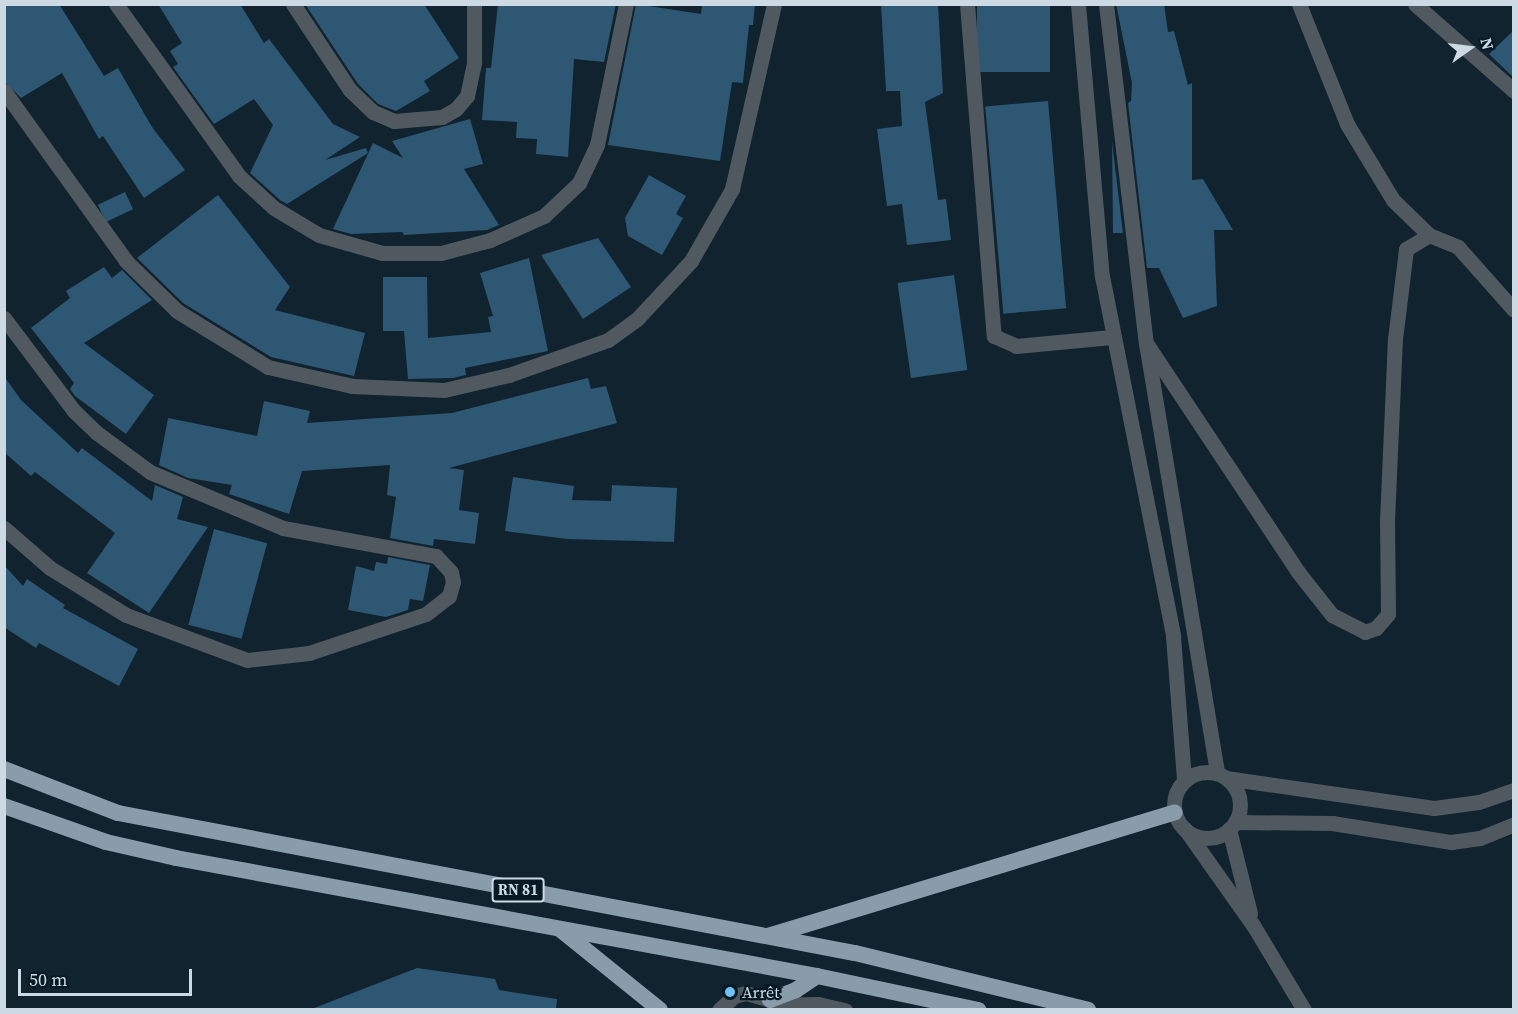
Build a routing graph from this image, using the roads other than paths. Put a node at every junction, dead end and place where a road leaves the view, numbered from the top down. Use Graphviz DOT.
graph roads {
  1 [pos="116,4"];
  2 [pos="293,4"];
  3 [pos="626,4"];
  4 [pos="774,4"];
  5 [pos="967,4"];
  6 [pos="1078,4"];
  7 [pos="1106,4"];
  8 [pos="1299,4"];
  9 [pos="1415,4"];
  10 [pos="470,8"];
  11 [pos="4,91"];
  12 [pos="1514,91"];
  13 [pos="1429,235"];
  14 [pos="1514,310"];
  15 [pos="4,318"];
  16 [pos="1112,337"];
  17 [pos="1146,343"];
  18 [pos="4,528"];
  19 [pos="4,769"];
  20 [pos="1221,776"];
  21 [pos="1185,780"];
  22 [pos="1514,790"];
  23 [pos="4,806"];
  24 [pos="1175,812"];
  25 [pos="1514,824"];
  26 [pos="1232,826"];
  27 [pos="1185,829"];
  28 [pos="1253,925"];
  29 [pos="558,928"];
  30 [pos="766,936"];
  31 [pos="816,976"];
  32 [pos="775,1005"];
  33 [pos="660,1010"];
  34 [pos="719,1010"];
  35 [pos="845,1010"];
  36 [pos="978,1010"];
  37 [pos="1088,1010"];
  38 [pos="1304,1010"];
  1 -- 3 [label="street"];
  2 -- 10 [label="street"];
  4 -- 11 [label="street"];
  5 -- 16 [label="street"];
  6 -- 16 [label="street"];
  7 -- 17 [label="street"];
  8 -- 13 [label="street"];
  9 -- 12 [label="street"];
  13 -- 14 [label="street"];
  13 -- 17 [label="street"];
  15 -- 18 [label="street"];
  16 -- 21 [label="street"];
  17 -- 20 [label="street"];
  19 -- 30 [label="highway, RN 81"];
  20 -- 21 [label="street"];
  20 -- 22 [label="street"];
  20 -- 26 [label="street"];
  21 -- 24 [label="street"];
  23 -- 29 [label="highway, RN 81"];
  24 -- 27 [label="street"];
  24 -- 30 [label="highway"];
  25 -- 26 [label="street"];
  26 -- 27 [label="street"];
  26 -- 28 [label="street"];
  27 -- 28 [label="street"];
  28 -- 38 [label="street"];
  29 -- 31 [label="highway, RN 81"];
  29 -- 33 [label="highway"];
  30 -- 37 [label="highway, RN 81"];
  31 -- 32 [label="highway"];
  31 -- 36 [label="highway, RN 81"];
  32 -- 34 [label="street"];
  32 -- 35 [label="street"];
}
